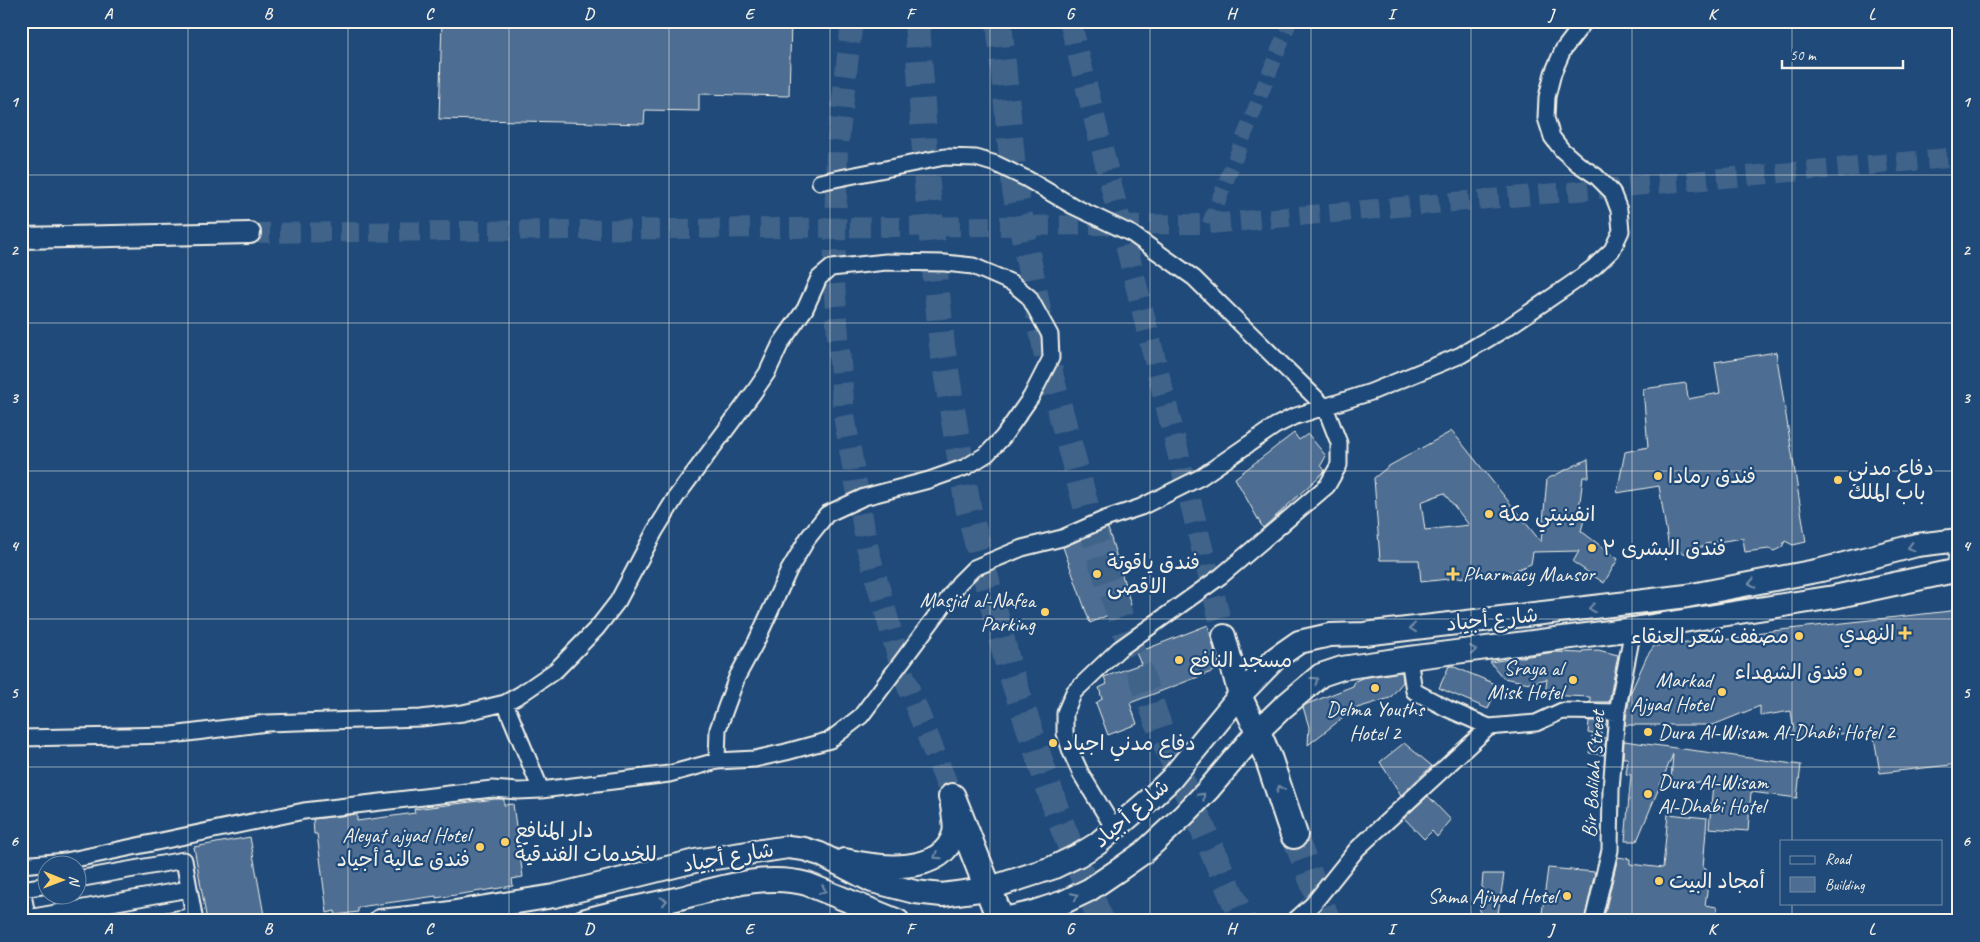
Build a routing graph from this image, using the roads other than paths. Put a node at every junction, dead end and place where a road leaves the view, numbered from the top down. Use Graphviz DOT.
graph roads {
  1 [pos="1585,21"];
  2 [pos="820,182"];
  3 [pos="250,233"];
  4 [pos="21,238"];
  5 [pos="1325,407"];
  6 [pos="1957,538"];
  7 [pos="1955,570"];
  8 [pos="1633,629"];
  9 [pos="1224,636"];
  10 [pos="1409,658"];
  11 [pos="1240,695"];
  12 [pos="505,703"];
  13 [pos="1617,712"];
  14 [pos="1489,727"];
  15 [pos="1257,732"];
  16 [pos="21,738"];
  17 [pos="717,761"];
  18 [pos="541,790"];
  19 [pos="952,797"];
  20 [pos="1115,830"];
  21 [pos="1294,835"];
  22 [pos="820,854"];
  23 [pos="21,865"];
  24 [pos="88,877"];
  25 [pos="38,887"];
  26 [pos="189,889"];
  27 [pos="987,889"];
  28 [pos="28,920"];
  29 [pos="999,920"];
  30 [pos="166,921"];
  31 [pos="380,921"];
  32 [pos="583,921"];
  33 [pos="898,921"];
  34 [pos="1294,921"];
  35 [pos="1593,921"];
  1 -- 5 [label="street"];
  2 -- 5 [label="street"];
  3 -- 4 [label="street"];
  5 -- 17 [label="street"];
  5 -- 20 [label="street"];
  6 -- 7 [label="lane"];
  6 -- 11 [label="main road, شارع أجياد, one-way"];
  7 -- 8 [label="main road, شارع أجياد"];
  10 -- 8 [label="main road, شارع أجياد, one-way"];
  8 -- 13 [label="street, Bir Balilah Street"];
  9 -- 11 [label="main road"];
  10 -- 14 [label="street"];
  15 -- 10 [label="main road, شارع أجياد, one-way"];
  11 -- 15 [label="main road"];
  11 -- 20 [label="main road, شارع أجياد"];
  12 -- 16 [label="street"];
  12 -- 17 [label="street"];
  12 -- 18 [label="street"];
  13 -- 14 [label="street"];
  13 -- 35 [label="street, Bir Balilah Street"];
  14 -- 34 [label="street"];
  21 -- 15 [label="highway, one-way"];
  29 -- 15 [label="main road, شارع أجياد, one-way"];
  17 -- 18 [label="street"];
  18 -- 23 [label="street"];
  19 -- 22 [label="main road, one-way"];
  19 -- 27 [label="highway"];
  20 -- 27 [label="main road, شارع أجياد"];
  22 -- 27 [label="main road, شارع أجياد"];
  22 -- 31 [label="main road, شارع أجياد"];
  24 -- 26 [label="street"];
  25 -- 28 [label="street"];
  26 -- 28 [label="street"];
  26 -- 30 [label="street"];
  27 -- 29 [label="highway"];
  32 -- 33 [label="main road, شارع أجياد, one-way"];
}
